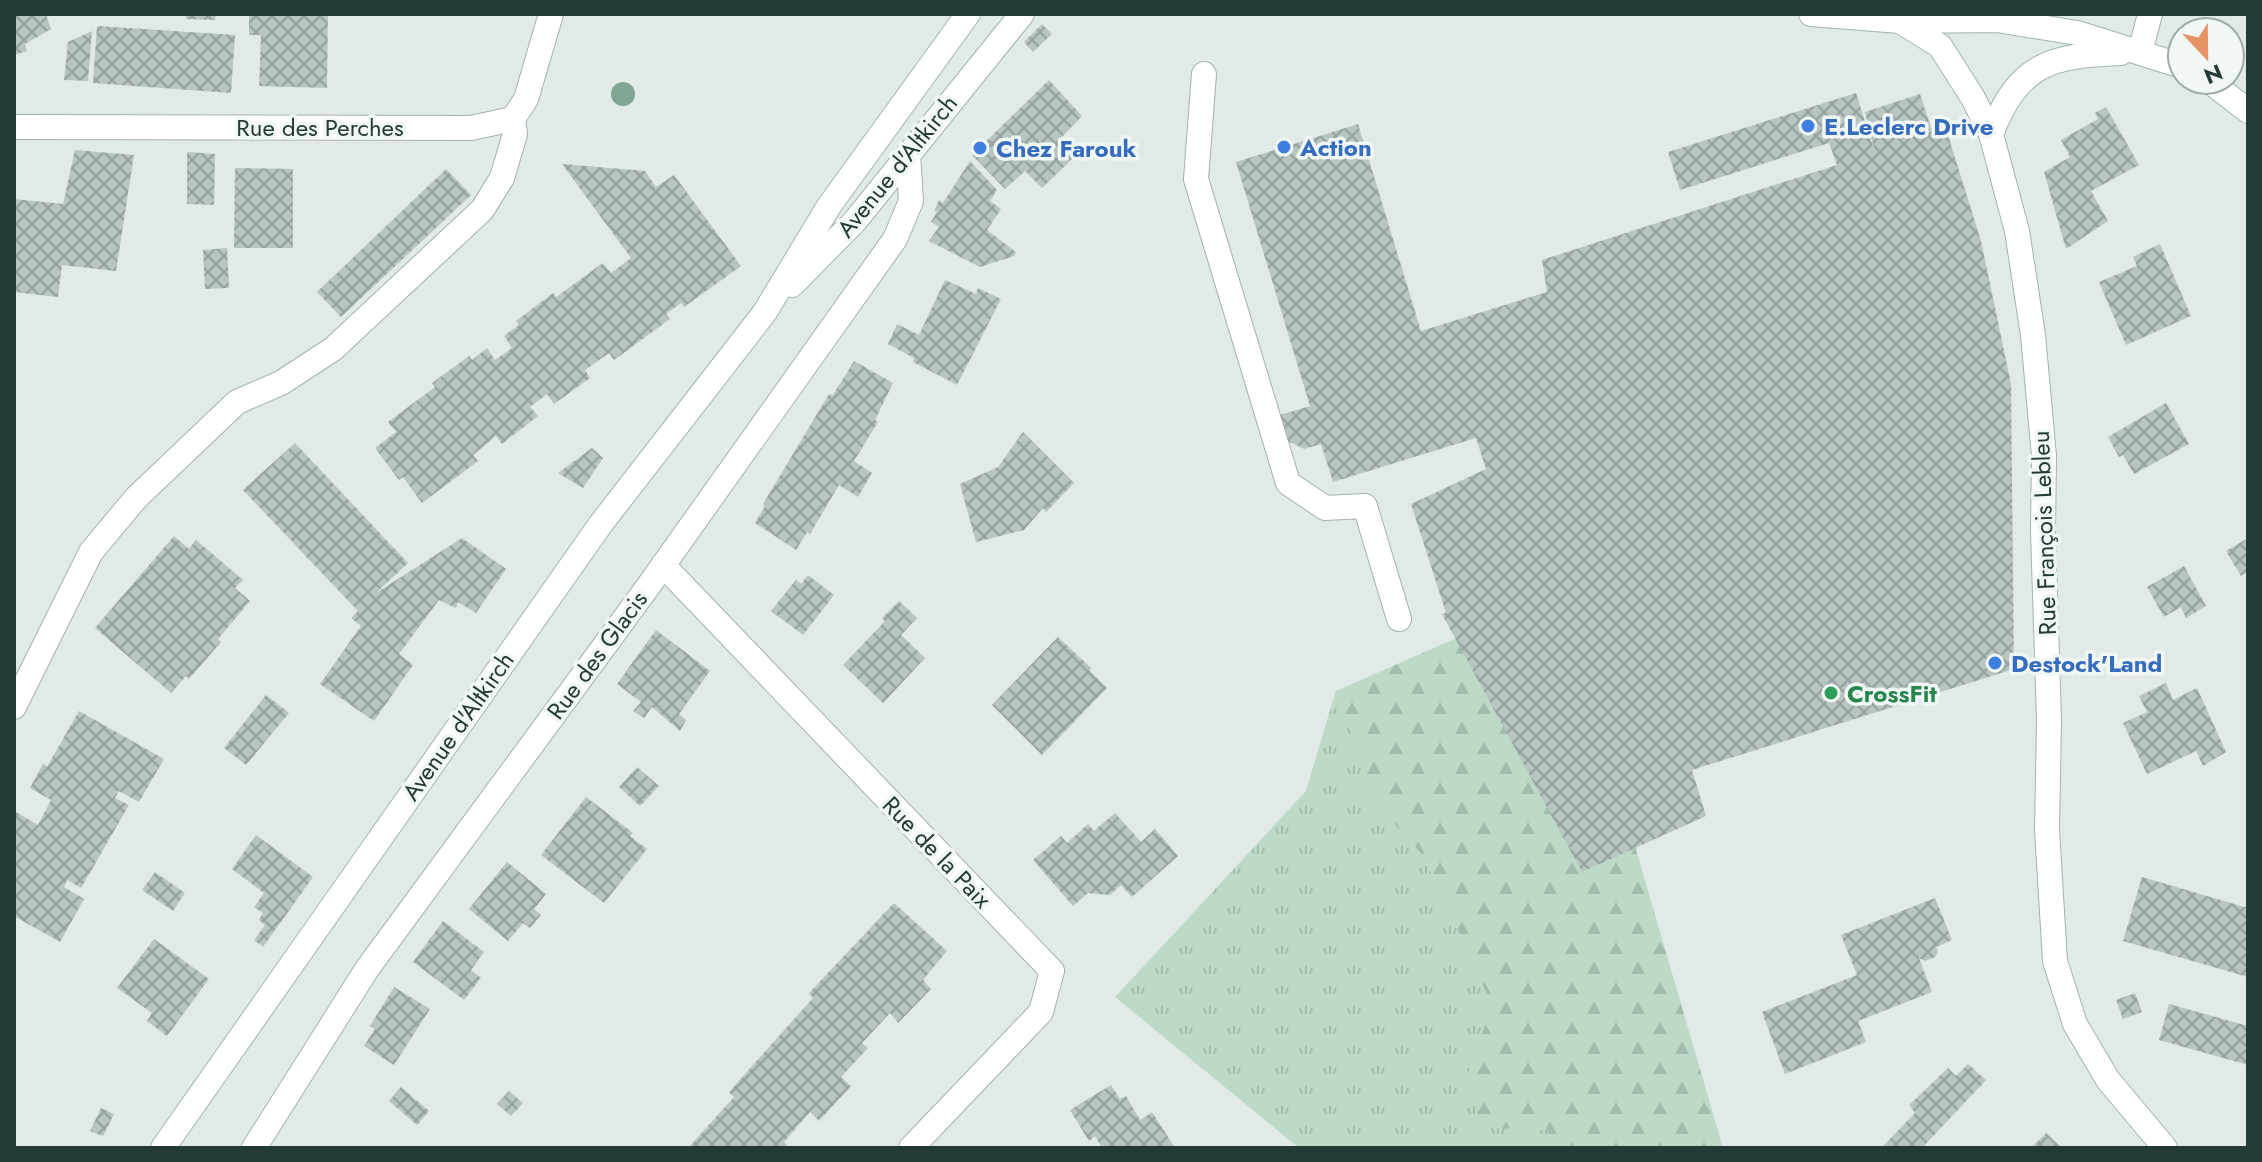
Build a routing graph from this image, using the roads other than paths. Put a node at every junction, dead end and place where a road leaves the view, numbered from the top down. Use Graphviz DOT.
graph roads {
  1 [pos="551,14"];
  2 [pos="968,14"];
  3 [pos="1022,14"];
  4 [pos="1811,14"];
  5 [pos="2150,14"];
  6 [pos="1902,18"];
  7 [pos="2140,52"];
  8 [pos="2166,61"];
  9 [pos="1204,74"];
  10 [pos="2229,96"];
  11 [pos="2248,111"];
  12 [pos="513,119"];
  13 [pos="14,127"];
  14 [pos="1991,134"];
  15 [pos="908,154"];
  16 [pos="765,312"];
  17 [pos="663,565"];
  18 [pos="1399,619"];
  19 [pos="14,707"];
  20 [pos="163,1148"];
  21 [pos="254,1148"];
  22 [pos="911,1148"];
  23 [pos="2165,1148"];
  1 -- 12 [label="street"];
  2 -- 16 [label="street, Avenue d'Altkirch"];
  3 -- 15 [label="street, Avenue d'Altkirch"];
  4 -- 6 [label="street"];
  5 -- 7 [label="street"];
  6 -- 7 [label="street"];
  6 -- 14 [label="street, Rue François Lebleu"];
  7 -- 8 [label="street"];
  7 -- 14 [label="street"];
  9 -- 18 [label="street"];
  10 -- 11 [label="street"];
  12 -- 13 [label="street, Rue des Perches"];
  12 -- 19 [label="street"];
  14 -- 23 [label="street, Rue François Lebleu"];
  15 -- 16 [label="street, Avenue d'Altkirch"];
  15 -- 17 [label="street, Rue des Glacis"];
  16 -- 20 [label="street, Avenue d'Altkirch"];
  17 -- 21 [label="street, Rue des Glacis"];
  17 -- 22 [label="street, Rue de la Paix"];
}
